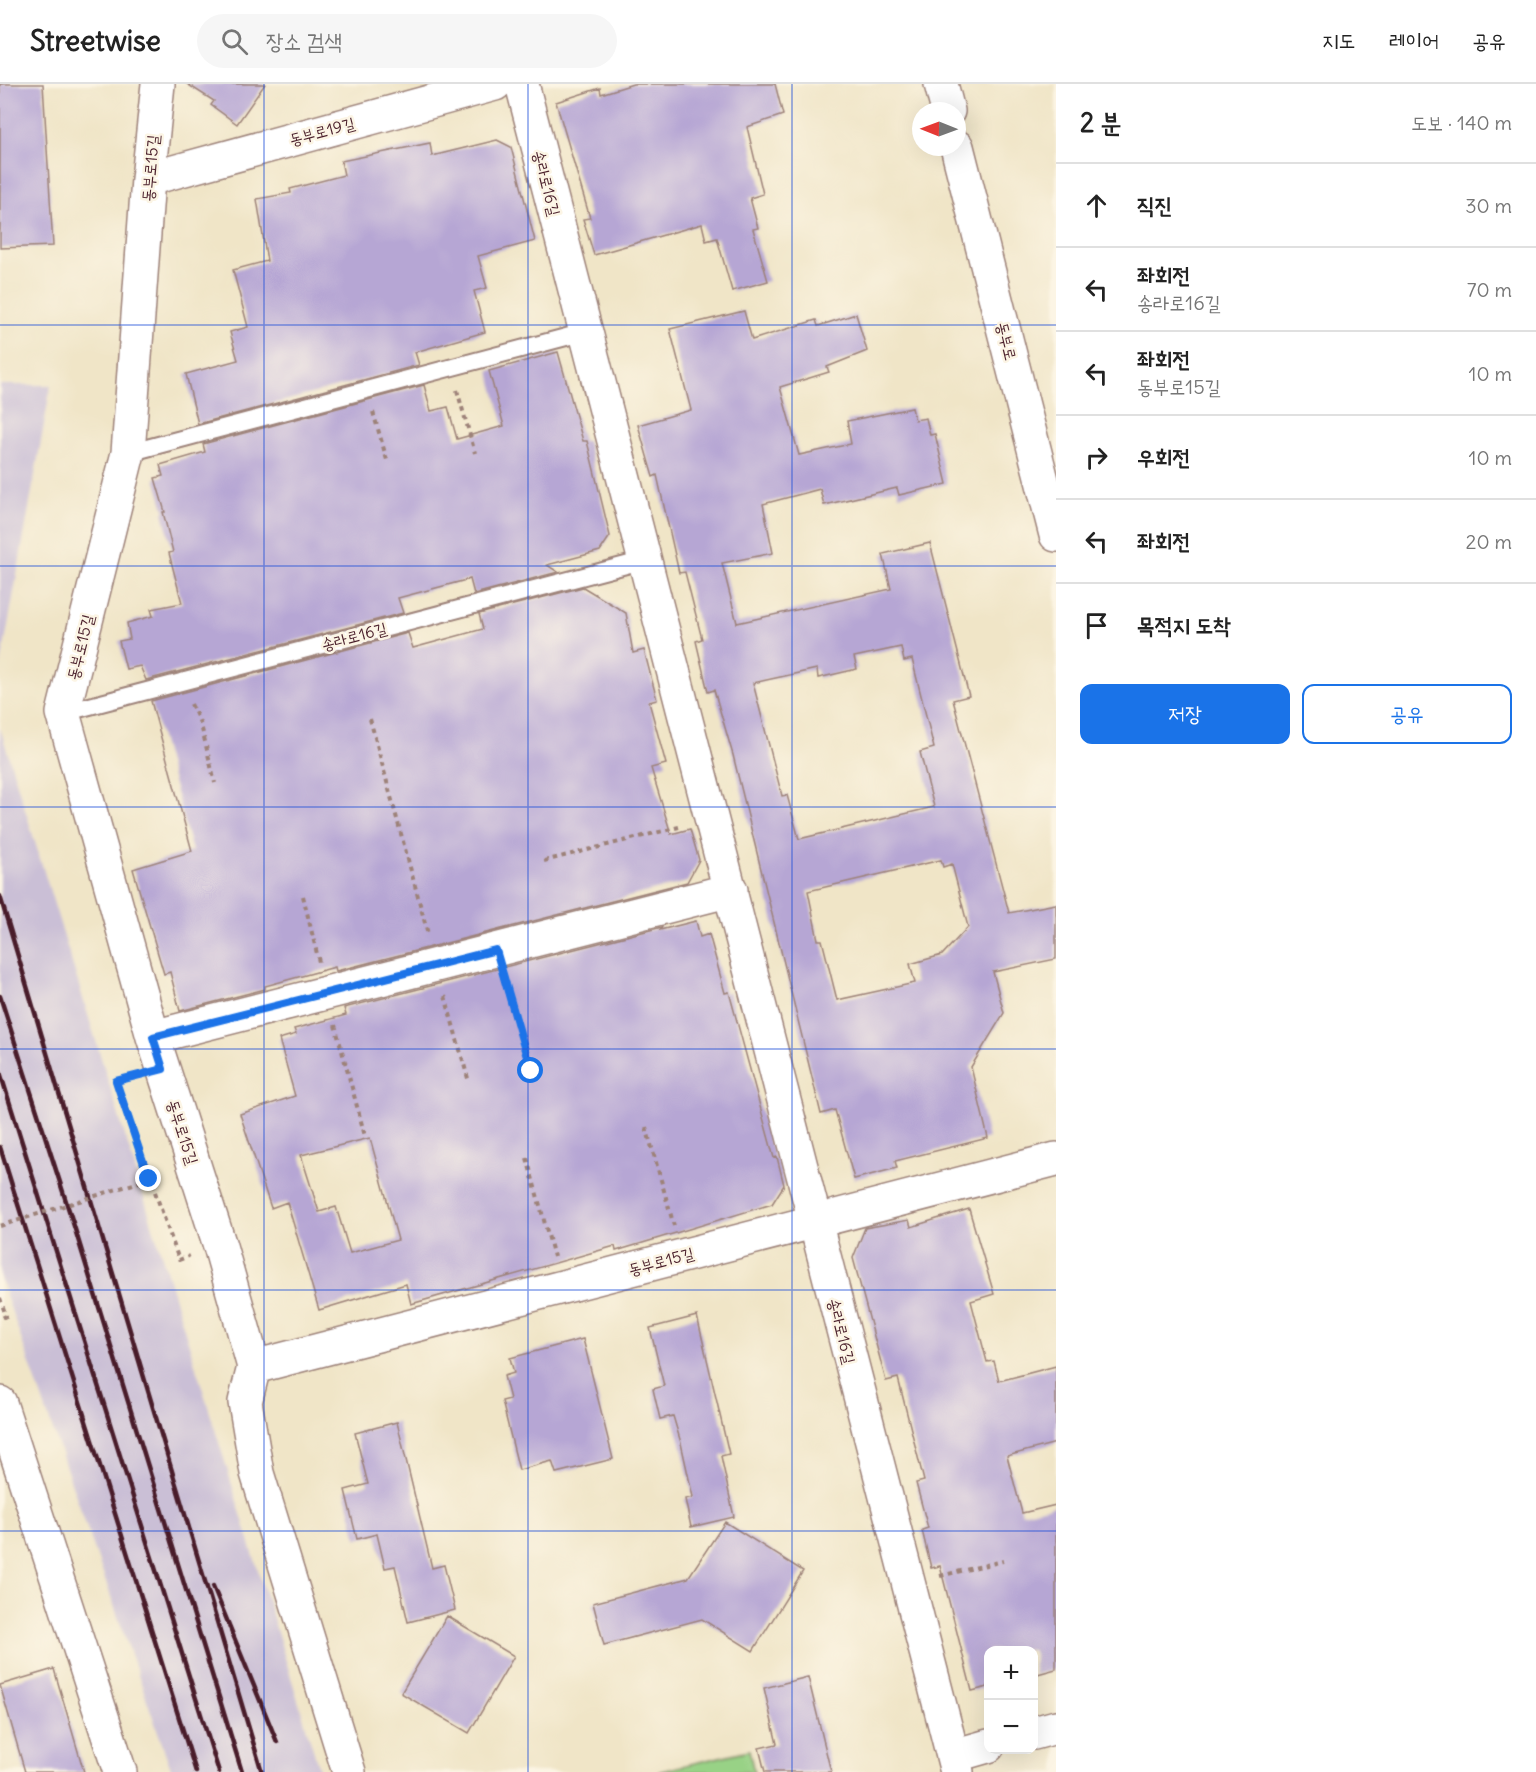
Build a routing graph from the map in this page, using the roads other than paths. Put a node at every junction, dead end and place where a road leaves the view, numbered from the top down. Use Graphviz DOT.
graph roads {
  1 [pos="158,84"];
  2 [pos="495,84"];
  3 [pos="522,84"];
  4 [pos="941,84"];
  5 [pos="946,102"];
  6 [pos="959,156"];
  7 [pos="148,179"];
  8 [pos="585,332"];
  9 [pos="129,453"];
  10 [pos="1056,535"];
  11 [pos="645,560"];
  12 [pos="63,713"];
  13 [pos="730,890"];
  14 [pos="153,1037"];
  15 [pos="1056,1159"];
  16 [pos="814,1221"];
  17 [pos="254,1367"];
  18 [pos="0,1403"];
  19 [pos="1056,1727"];
  20 [pos="1038,1732"];
  21 [pos="984,1748"];
  22 [pos="955,1764"];
  23 [pos="120,1772"];
  24 [pos="349,1772"];
  1 -- 7 [label="street, 동부로15길"];
  2 -- 7 [label="street, 동부로19길"];
  3 -- 8 [label="street, 송라로16길"];
  4 -- 5 [label="street"];
  6 -- 10 [label="street, 동부로"];
  7 -- 9 [label="street, 동부로15길"];
  8 -- 9 [label="lane"];
  8 -- 11 [label="street, 송라로16길"];
  9 -- 12 [label="street, 동부로15길"];
  11 -- 12 [label="lane, 송라로16길"];
  11 -- 13 [label="street, 송라로16길"];
  12 -- 14 [label="street, 동부로15길"];
  13 -- 14 [label="street"];
  13 -- 16 [label="street, 송라로16길"];
  14 -- 17 [label="street, 동부로15길"];
  15 -- 16 [label="street, 동부로15길"];
  16 -- 17 [label="street, 동부로15길"];
  16 -- 22 [label="street, 송라로16길"];
  17 -- 24 [label="street"];
  18 -- 23 [label="street"];
  19 -- 20 [label="street"];
  21 -- 22 [label="street"];
}
